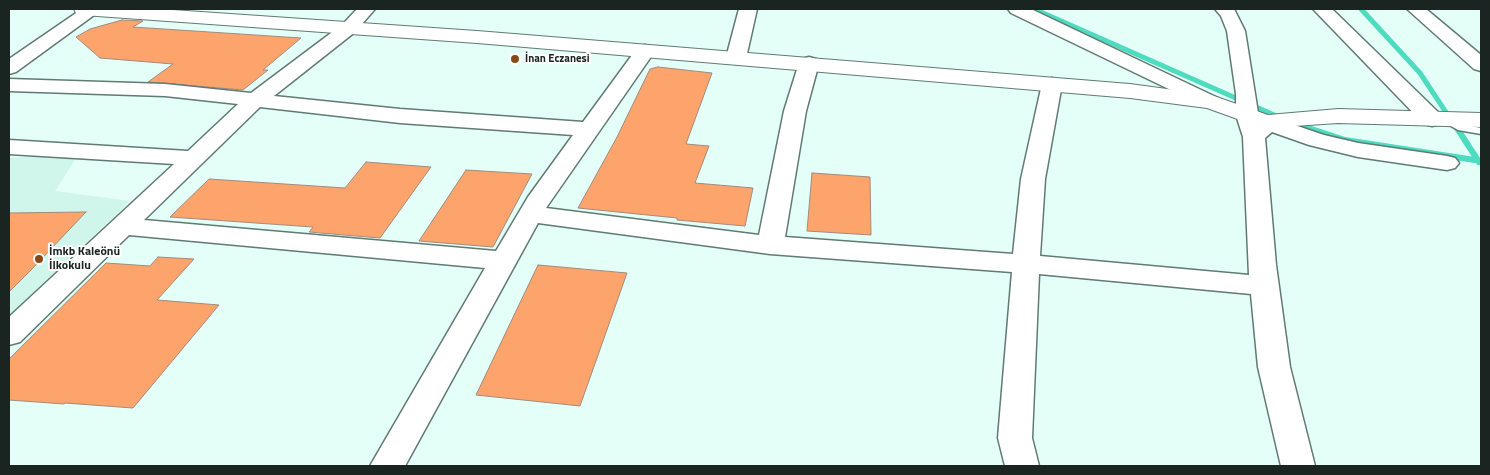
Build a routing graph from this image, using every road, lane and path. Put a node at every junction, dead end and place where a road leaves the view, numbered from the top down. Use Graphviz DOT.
graph roads {
  1 [pos="98,9"];
  2 [pos="366,9"];
  3 [pos="748,9"];
  4 [pos="1017,9"];
  5 [pos="1224,9"];
  6 [pos="1322,9"];
  7 [pos="1416,9"];
  8 [pos="349,28"];
  9 [pos="645,51"];
  10 [pos="736,58"];
  11 [pos="809,63"];
  12 [pos="1481,65"];
  13 [pos="9,68"];
  14 [pos="1052,84"];
  15 [pos="9,86"];
  16 [pos="254,101"];
  17 [pos="1211,102"];
  18 [pos="1256,116"];
  19 [pos="1459,123"];
  20 [pos="589,129"];
  21 [pos="9,147"];
  22 [pos="194,158"];
  23 [pos="1447,163"];
  24 [pos="531,214"];
  25 [pos="122,226"];
  26 [pos="770,245"];
  27 [pos="504,261"];
  28 [pos="1026,264"];
  29 [pos="1265,286"];
  30 [pos="9,334"];
  31 [pos="387,466"];
  32 [pos="1022,466"];
  33 [pos="1298,466"];
  1 -- 8 [label="street"];
  1 -- 13 [label="street"];
  2 -- 8 [label="street"];
  3 -- 10 [label="street"];
  4 -- 17 [label="street"];
  5 -- 18 [label="street"];
  6 -- 19 [label="street"];
  7 -- 12 [label="street"];
  8 -- 9 [label="street"];
  8 -- 16 [label="street"];
  9 -- 10 [label="street"];
  9 -- 20 [label="street"];
  10 -- 11 [label="street"];
  11 -- 14 [label="street"];
  11 -- 26 [label="street"];
  14 -- 17 [label="street"];
  14 -- 28 [label="street"];
  15 -- 16 [label="street"];
  16 -- 20 [label="street"];
  16 -- 22 [label="street"];
  17 -- 18 [label="street"];
  18 -- 19 [label="street"];
  18 -- 23 [label="street"];
  18 -- 29 [label="street"];
  20 -- 24 [label="street"];
  21 -- 22 [label="street"];
  22 -- 25 [label="street"];
  24 -- 26 [label="street"];
  24 -- 27 [label="street"];
  25 -- 27 [label="street"];
  25 -- 30 [label="street"];
  26 -- 28 [label="street"];
  27 -- 31 [label="street"];
  28 -- 29 [label="street"];
  28 -- 32 [label="street"];
  29 -- 33 [label="street"];
}
